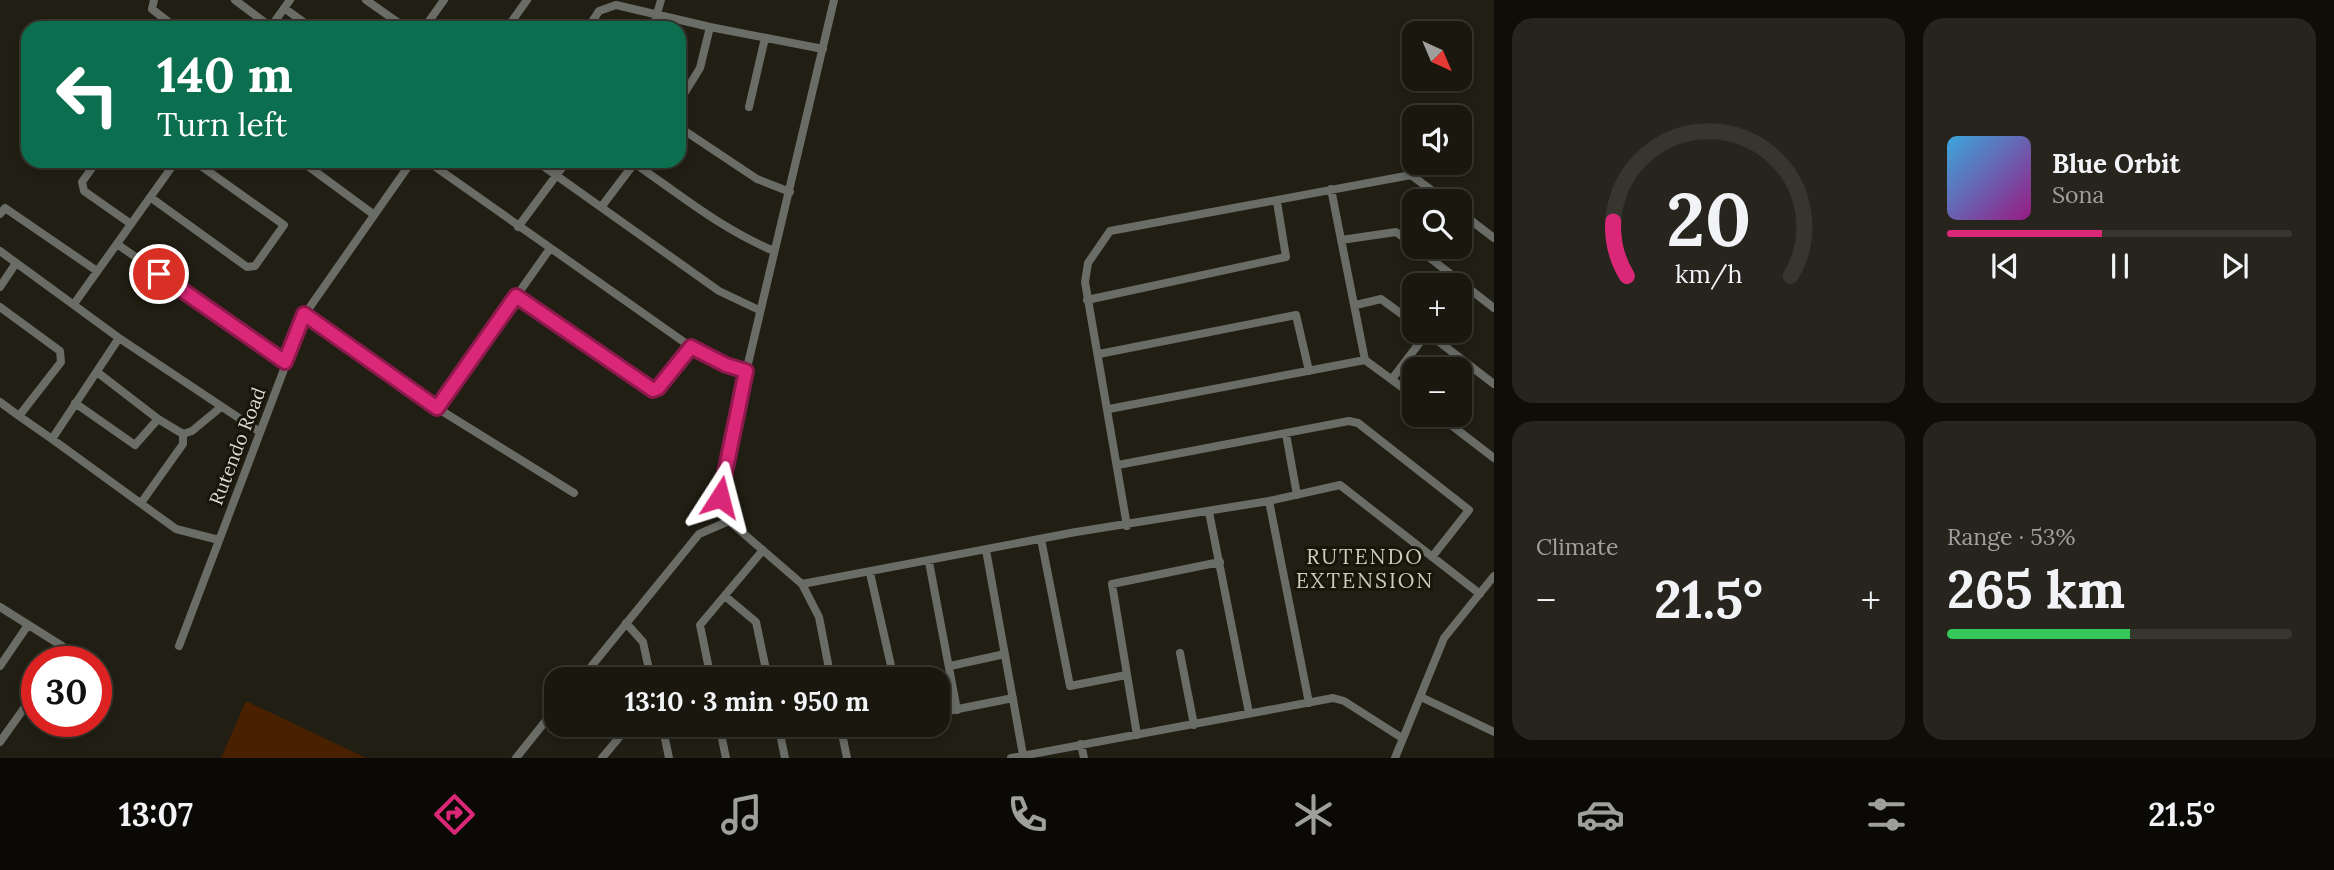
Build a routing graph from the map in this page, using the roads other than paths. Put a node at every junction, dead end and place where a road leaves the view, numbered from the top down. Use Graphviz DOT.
graph roads {
  1 [pos="154,0"];
  2 [pos="235,0"];
  3 [pos="366,0"];
  4 [pos="444,0"];
  5 [pos="527,0"];
  6 [pos="661,0"];
  7 [pos="834,0"];
  8 [pos="287,4"];
  9 [pos="659,13"];
  10 [pos="167,21"];
  11 [pos="262,21"];
  12 [pos="274,21"];
  13 [pos="305,21"];
  14 [pos="396,21"];
  15 [pos="429,21"];
  16 [pos="512,21"];
  17 [pos="593,21"];
  18 [pos="656,21"];
  19 [pos="710,27"];
  20 [pos="765,38"];
  21 [pos="823,49"];
  22 [pos="686,91"];
  23 [pos="749,107"];
  24 [pos="686,132"];
  25 [pos="93,168"];
  26 [pos="171,168"];
  27 [pos="204,168"];
  28 [pos="311,168"];
  29 [pos="407,168"];
  30 [pos="436,168"];
  31 [pos="545,168"];
  32 [pos="562,168"];
  33 [pos="631,168"];
  34 [pos="643,168"];
  35 [pos="556,176"];
  36 [pos="1331,189"];
  37 [pos="1430,189"];
  38 [pos="790,192"];
  39 [pos="150,197"];
  40 [pos="1277,202"];
  41 [pos="603,205"];
  42 [pos="0,214"];
  43 [pos="373,214"];
  44 [pos="1472,222"];
  45 [pos="131,224"];
  46 [pos="518,227"];
  47 [pos="1402,236"];
  48 [pos="1494,239"];
  49 [pos="1341,240"];
  50 [pos="117,244"];
  51 [pos="549,250"];
  52 [pos="0,251"];
  53 [pos="774,251"];
  54 [pos="1432,259"];
  55 [pos="16,263"];
  56 [pos="97,271"];
  57 [pos="0,287"];
  58 [pos="516,296"];
  59 [pos="1087,300"];
  60 [pos="74,304"];
  61 [pos="1356,305"];
  62 [pos="0,307"];
  63 [pos="1494,307"];
  64 [pos="759,310"];
  65 [pos="304,314"];
  66 [pos="1402,314"];
  67 [pos="119,338"];
  68 [pos="1418,343"];
  69 [pos="1440,343"];
  70 [pos="691,347"];
  71 [pos="1098,354"];
  72 [pos="1365,360"];
  73 [pos="285,362"];
  74 [pos="746,371"];
  75 [pos="1308,371"];
  76 [pos="97,372"];
  77 [pos="1392,379"];
  78 [pos="1494,384"];
  79 [pos="1402,387"];
  80 [pos="0,402"];
  81 [pos="75,402"];
  82 [pos="221,407"];
  83 [pos="437,408"];
  84 [pos="1109,410"];
  85 [pos="19,416"];
  86 [pos="158,419"];
  87 [pos="1454,427"];
  88 [pos="260,432"];
  89 [pos="183,433"];
  90 [pos="1286,434"];
  91 [pos="52,439"];
  92 [pos="1494,458"];
  93 [pos="1118,465"];
  94 [pos="574,493"];
  95 [pos="1297,495"];
  96 [pos="1269,501"];
  97 [pos="141,503"];
  98 [pos="1209,512"];
  99 [pos="729,522"];
  100 [pos="1127,526"];
  101 [pos="1041,539"];
  102 [pos="219,540"];
  103 [pos="763,550"];
  104 [pos="986,550"];
  105 [pos="1432,557"];
  106 [pos="929,562"];
  107 [pos="1220,562"];
  108 [pos="870,573"];
  109 [pos="1494,576"];
  110 [pos="802,584"];
  111 [pos="1480,594"];
  112 [pos="725,596"];
  113 [pos="0,607"];
  114 [pos="626,623"];
  115 [pos="28,625"];
  116 [pos="62,646"];
  117 [pos="179,646"];
  118 [pos="1180,653"];
  119 [pos="1005,654"];
  120 [pos="0,666"];
  121 [pos="950,666"];
  122 [pos="591,667"];
  123 [pos="649,667"];
  124 [pos="709,667"];
  125 [pos="765,667"];
  126 [pos="829,667"];
  127 [pos="891,667"];
  128 [pos="1126,676"];
  129 [pos="1421,697"];
  130 [pos="1013,698"];
  131 [pos="1309,703"];
  132 [pos="957,710"];
  133 [pos="950,711"];
  134 [pos="21,713"];
  135 [pos="1249,713"];
  136 [pos="544,723"];
  137 [pos="1194,725"];
  138 [pos="1494,732"];
  139 [pos="1137,735"];
  140 [pos="620,737"];
  141 [pos="665,737"];
  142 [pos="722,737"];
  143 [pos="781,737"];
  144 [pos="843,737"];
  145 [pos="1402,738"];
  146 [pos="0,743"];
  147 [pos="1081,744"];
  148 [pos="1023,755"];
  149 [pos="516,758"];
  150 [pos="602,758"];
  151 [pos="669,758"];
  152 [pos="726,758"];
  153 [pos="785,758"];
  154 [pos="847,758"];
  155 [pos="1011,758"];
  156 [pos="1084,758"];
  157 [pos="1395,758"];
  1 -- 10 [label="street"];
  2 -- 11 [label="street"];
  3 -- 14 [label="street"];
  4 -- 15 [label="street"];
  5 -- 16 [label="street"];
  6 -- 9 [label="street"];
  7 -- 21 [label="street"];
  8 -- 12 [label="street"];
  8 -- 13 [label="street"];
  9 -- 17 [label="street"];
  9 -- 18 [label="street"];
  9 -- 19 [label="street"];
  19 -- 20 [label="street"];
  19 -- 22 [label="street"];
  20 -- 21 [label="street"];
  20 -- 23 [label="street"];
  21 -- 38 [label="street"];
  24 -- 38 [label="street"];
  25 -- 45 [label="street"];
  26 -- 39 [label="street"];
  27 -- 39 [label="street"];
  28 -- 43 [label="street"];
  29 -- 43 [label="street, Rutendo Road"];
  30 -- 46 [label="street"];
  31 -- 35 [label="street"];
  32 -- 35 [label="street"];
  33 -- 41 [label="street"];
  34 -- 53 [label="street"];
  35 -- 41 [label="street"];
  35 -- 46 [label="street"];
  36 -- 37 [label="street"];
  36 -- 40 [label="street"];
  36 -- 49 [label="street"];
  38 -- 53 [label="street"];
  39 -- 45 [label="street"];
  40 -- 59 [label="street"];
  40 -- 59 [label="street"];
  41 -- 64 [label="street"];
  42 -- 56 [label="street"];
  43 -- 65 [label="street, Rutendo Road"];
  44 -- 48 [label="street"];
  45 -- 50 [label="street"];
  46 -- 51 [label="street"];
  47 -- 49 [label="street"];
  49 -- 61 [label="street"];
  50 -- 56 [label="street"];
  50 -- 73 [label="street"];
  51 -- 58 [label="street"];
  51 -- 70 [label="street"];
  52 -- 55 [label="street"];
  53 -- 64 [label="street"];
  54 -- 63 [label="street"];
  55 -- 57 [label="street"];
  55 -- 60 [label="street"];
  56 -- 60 [label="street"];
  58 -- 70 [label="street"];
  58 -- 83 [label="street"];
  59 -- 71 [label="street"];
  60 -- 67 [label="street"];
  61 -- 66 [label="street"];
  61 -- 72 [label="street"];
  62 -- 85 [label="street"];
  64 -- 74 [label="street"];
  65 -- 73 [label="street, Rutendo Road"];
  65 -- 83 [label="street"];
  67 -- 76 [label="street"];
  67 -- 82 [label="street"];
  68 -- 77 [label="street"];
  69 -- 78 [label="street"];
  70 -- 74 [label="street"];
  71 -- 75 [label="street"];
  71 -- 84 [label="street"];
  72 -- 75 [label="street"];
  72 -- 77 [label="street"];
  73 -- 88 [label="street, Rutendo Road"];
  74 -- 99 [label="street"];
  75 -- 84 [label="street"];
  76 -- 81 [label="street"];
  76 -- 86 [label="street"];
  77 -- 79 [label="street"];
  80 -- 85 [label="street"];
  81 -- 86 [label="street"];
  81 -- 91 [label="street"];
  82 -- 88 [label="street"];
  82 -- 89 [label="street"];
  83 -- 94 [label="street"];
  84 -- 93 [label="street"];
  85 -- 91 [label="street"];
  86 -- 89 [label="street"];
  87 -- 92 [label="street"];
  88 -- 102 [label="street, Rutendo Road"];
  89 -- 97 [label="street"];
  90 -- 93 [label="street"];
  90 -- 95 [label="street"];
  90 -- 105 [label="street"];
  91 -- 97 [label="street"];
  93 -- 100 [label="street"];
  95 -- 96 [label="street"];
  95 -- 105 [label="street"];
  96 -- 98 [label="street"];
  96 -- 131 [label="street"];
  97 -- 102 [label="street"];
  98 -- 100 [label="street"];
  98 -- 107 [label="street"];
  99 -- 103 [label="street"];
  99 -- 114 [label="street"];
  100 -- 101 [label="street"];
  101 -- 104 [label="street"];
  101 -- 128 [label="street"];
  102 -- 117 [label="street, Rutendo Road"];
  103 -- 110 [label="street"];
  103 -- 112 [label="street"];
  104 -- 106 [label="street"];
  104 -- 119 [label="street"];
  105 -- 111 [label="street"];
  106 -- 108 [label="street"];
  106 -- 121 [label="street"];
  107 -- 128 [label="street"];
  107 -- 135 [label="street"];
  108 -- 110 [label="street"];
  108 -- 127 [label="street"];
  109 -- 111 [label="street"];
  110 -- 126 [label="street"];
  111 -- 129 [label="street"];
  112 -- 124 [label="street"];
  112 -- 125 [label="street"];
  113 -- 115 [label="street"];
  114 -- 122 [label="street"];
  114 -- 123 [label="street"];
  115 -- 116 [label="street"];
  115 -- 120 [label="street"];
  118 -- 137 [label="street"];
  119 -- 121 [label="street"];
  119 -- 130 [label="street"];
  121 -- 132 [label="street"];
  128 -- 139 [label="street"];
  129 -- 138 [label="street"];
  129 -- 145 [label="street"];
  130 -- 132 [label="street"];
  130 -- 148 [label="street"];
  131 -- 135 [label="street"];
  131 -- 145 [label="street"];
  132 -- 133 [label="street"];
  134 -- 146 [label="street"];
  135 -- 137 [label="street"];
  136 -- 149 [label="street"];
  137 -- 139 [label="street"];
  139 -- 147 [label="street"];
  140 -- 150 [label="street"];
  141 -- 151 [label="street"];
  142 -- 152 [label="street"];
  143 -- 153 [label="street"];
  144 -- 154 [label="street"];
  145 -- 157 [label="street"];
  147 -- 148 [label="street"];
  147 -- 156 [label="street"];
  148 -- 155 [label="street"];
}
